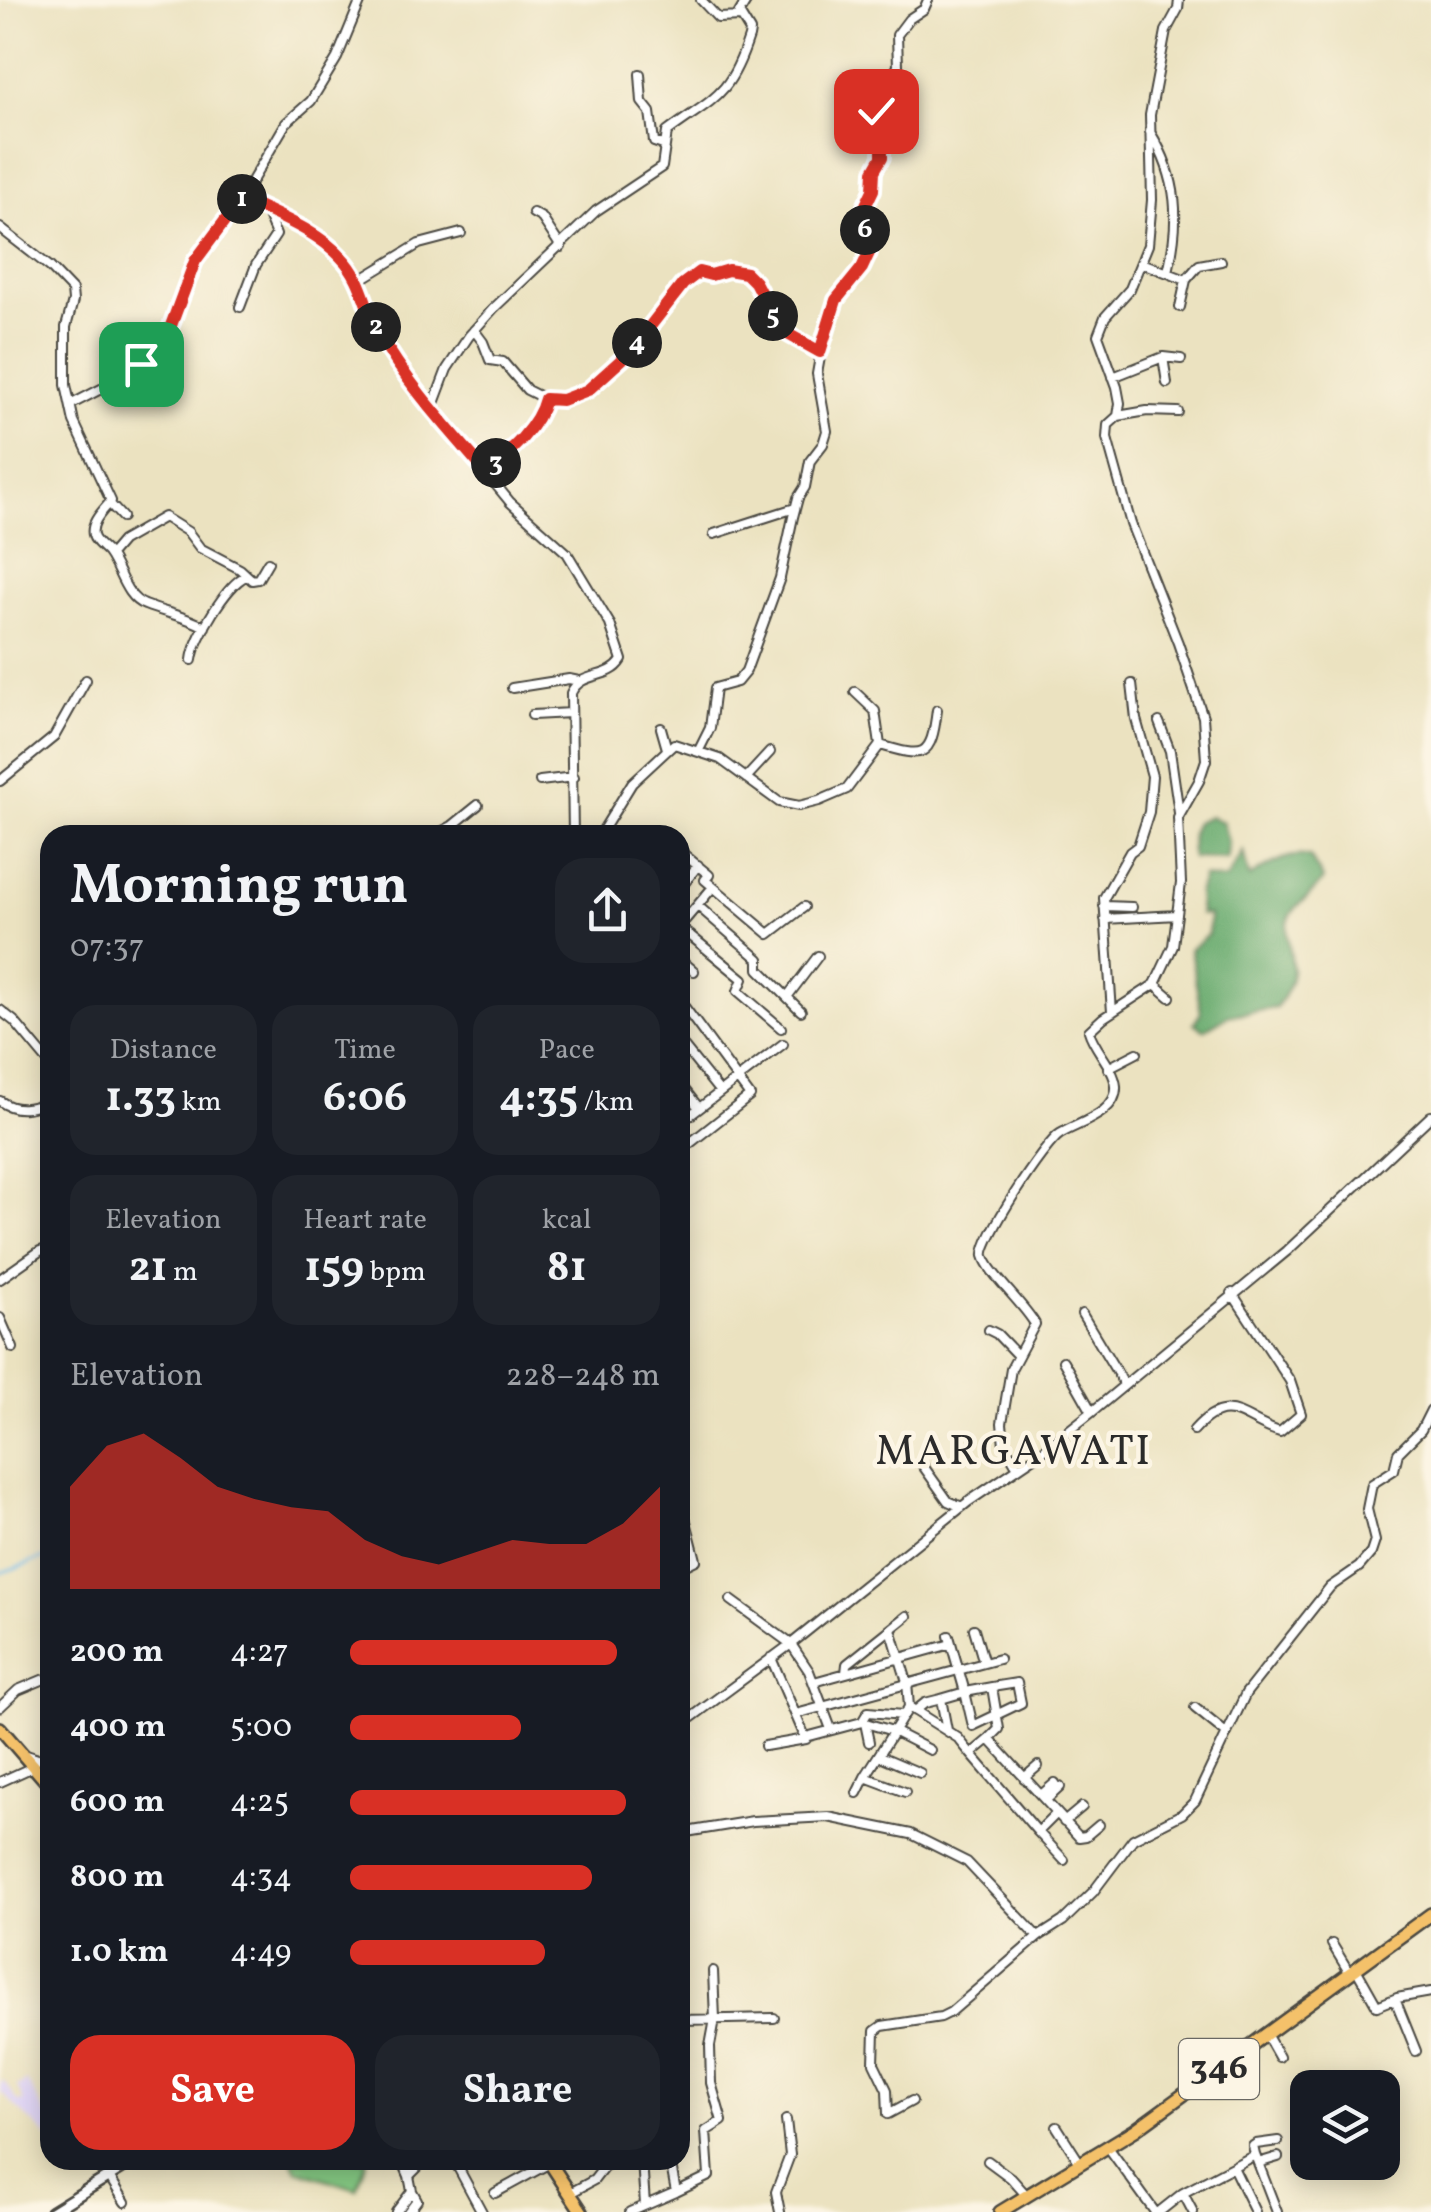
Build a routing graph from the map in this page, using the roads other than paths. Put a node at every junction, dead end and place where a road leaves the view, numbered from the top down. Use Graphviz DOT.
graph roads {
  1 [pos="361,0"];
  2 [pos="701,0"];
  3 [pos="747,0"];
  4 [pos="928,0"];
  5 [pos="1179,0"];
  6 [pos="741,17"];
  7 [pos="640,74"];
  8 [pos="1148,128"];
  9 [pos="663,145"];
  10 [pos="242,198"];
  11 [pos="266,211"];
  12 [pos="534,213"];
  13 [pos="0,228"];
  14 [pos="460,233"];
  15 [pos="561,247"];
  16 [pos="1220,261"];
  17 [pos="1142,263"];
  18 [pos="1168,272"];
  19 [pos="360,280"];
  20 [pos="1186,280"];
  21 [pos="1180,307"];
  22 [pos="240,308"];
  23 [pos="474,330"];
  24 [pos="820,352"];
  25 [pos="1163,357"];
  26 [pos="1180,359"];
  27 [pos="1113,377"];
  28 [pos="1167,383"];
  29 [pos="545,399"];
  30 [pos="72,404"];
  31 [pos="433,406"];
  32 [pos="1178,412"];
  33 [pos="1118,416"];
  34 [pos="486,472"];
  35 [pos="110,504"];
  36 [pos="795,508"];
  37 [pos="122,517"];
  38 [pos="714,534"];
  39 [pos="110,555"];
  40 [pos="268,562"];
  41 [pos="246,576"];
  42 [pos="205,627"];
  43 [pos="192,660"];
  44 [pos="86,680"];
  45 [pos="579,681"];
  46 [pos="1132,684"];
  47 [pos="512,688"];
  48 [pos="855,692"];
  49 [pos="938,710"];
  50 [pos="571,713"];
  51 [pos="532,716"];
  52 [pos="1159,722"];
  53 [pos="662,728"];
  54 [pos="880,745"];
  55 [pos="667,750"];
  56 [pos="699,750"];
  57 [pos="770,752"];
  58 [pos="574,778"];
  59 [pos="746,778"];
  60 [pos="0,780"];
  61 [pos="540,782"];
  62 [pos="478,805"];
  63 [pos="1180,813"];
  64 [pos="460,825"];
  65 [pos="574,825"];
  66 [pos="609,825"];
  67 [pos="690,859"];
  68 [pos="698,866"];
  69 [pos="690,876"];
  70 [pos="713,887"];
  71 [pos="698,906"];
  72 [pos="1104,906"];
  73 [pos="804,907"];
  74 [pos="1132,907"];
  75 [pos="690,915"];
  76 [pos="1177,915"];
  77 [pos="1105,920"];
  78 [pos="690,934"];
  79 [pos="818,956"];
  80 [pos="690,968"];
  81 [pos="694,971"];
  82 [pos="1155,984"];
  83 [pos="786,997"];
  84 [pos="1170,997"];
  85 [pos="0,1010"];
  86 [pos="801,1011"];
  87 [pos="1112,1012"];
  88 [pos="690,1014"];
  89 [pos="780,1028"];
  90 [pos="782,1044"];
  91 [pos="40,1052"];
  92 [pos="1137,1053"];
  93 [pos="690,1054"];
  94 [pos="1108,1068"];
  95 [pos="738,1078"];
  96 [pos="720,1092"];
  97 [pos="690,1097"];
  98 [pos="0,1101"];
  99 [pos="40,1104"];
  100 [pos="698,1108"];
  101 [pos="690,1115"];
  102 [pos="1431,1116"];
  103 [pos="690,1137"];
  104 [pos="693,1141"];
  105 [pos="690,1143"];
  106 [pos="40,1251"];
  107 [pos="0,1278"];
  108 [pos="1232,1294"];
  109 [pos="1082,1314"];
  110 [pos="0,1318"];
  111 [pos="988,1330"];
  112 [pos="13,1348"];
  113 [pos="1018,1356"];
  114 [pos="1063,1362"];
  115 [pos="1124,1384"];
  116 [pos="1431,1410"];
  117 [pos="1092,1412"];
  118 [pos="1194,1430"];
  119 [pos="922,1463"];
  120 [pos="1018,1468"];
  121 [pos="962,1507"];
  122 [pos="690,1544"];
  123 [pos="690,1564"];
  124 [pos="731,1600"];
  125 [pos="907,1616"];
  126 [pos="892,1629"];
  127 [pos="974,1629"];
  128 [pos="791,1644"];
  129 [pos="770,1658"];
  130 [pos="900,1658"];
  131 [pos="999,1660"];
  132 [pos="984,1663"];
  133 [pos="959,1670"];
  134 [pos="846,1673"];
  135 [pos="40,1681"];
  136 [pos="814,1682"];
  137 [pos="907,1682"];
  138 [pos="992,1687"];
  139 [pos="965,1692"];
  140 [pos="941,1699"];
  141 [pos="822,1706"];
  142 [pos="0,1707"];
  143 [pos="1195,1708"];
  144 [pos="909,1711"];
  145 [pos="997,1713"];
  146 [pos="796,1714"];
  147 [pos="690,1719"];
  148 [pos="864,1722"];
  149 [pos="973,1726"];
  150 [pos="0,1728"];
  151 [pos="831,1729"];
  152 [pos="947,1730"];
  153 [pos="893,1731"];
  154 [pos="1222,1731"];
  155 [pos="806,1737"];
  156 [pos="958,1738"];
  157 [pos="989,1739"];
  158 [pos="868,1742"];
  159 [pos="765,1746"];
  160 [pos="930,1750"];
  161 [pos="970,1754"];
  162 [pos="880,1756"];
  163 [pos="40,1760"];
  164 [pos="40,1764"];
  165 [pos="1038,1766"];
  166 [pos="920,1773"];
  167 [pos="865,1778"];
  168 [pos="1024,1778"];
  169 [pos="0,1782"];
  170 [pos="1058,1785"];
  171 [pos="857,1792"];
  172 [pos="905,1792"];
  173 [pos="1043,1798"];
  174 [pos="1082,1807"];
  175 [pos="1057,1814"];
  176 [pos="1064,1822"];
  177 [pos="1100,1825"];
  178 [pos="690,1831"];
  179 [pos="1038,1832"];
  180 [pos="1064,1860"];
  181 [pos="1431,1914"];
  182 [pos="1038,1937"];
  183 [pos="1332,1944"];
  184 [pos="1352,1970"];
  185 [pos="713,1971"];
  186 [pos="1431,1992"];
  187 [pos="1396,1999"];
  188 [pos="774,2018"];
  189 [pos="715,2019"];
  190 [pos="690,2020"];
  191 [pos="1266,2034"];
  192 [pos="1416,2050"];
  193 [pos="1280,2057"];
  194 [pos="912,2102"];
  195 [pos="786,2120"];
  196 [pos="1057,2127"];
  197 [pos="1278,2141"];
  198 [pos="1108,2147"];
  199 [pos="1278,2157"];
  200 [pos="1256,2159"];
  201 [pos="988,2161"];
  202 [pos="1080,2164"];
  203 [pos="1234,2167"];
  204 [pos="119,2170"];
  205 [pos="406,2170"];
  206 [pos="415,2170"];
  207 [pos="459,2170"];
  208 [pos="535,2170"];
  209 [pos="554,2170"];
  210 [pos="602,2170"];
  211 [pos="643,2170"];
  212 [pos="672,2170"];
  213 [pos="109,2176"];
  214 [pos="409,2176"];
  215 [pos="412,2191"];
  216 [pos="676,2192"];
  217 [pos="495,2193"];
  218 [pos="570,2193"];
  219 [pos="1183,2193"];
  220 [pos="1027,2196"];
  221 [pos="124,2202"];
  222 [pos="645,2205"];
  223 [pos="52,2212"];
  224 [pos="396,2212"];
  225 [pos="408,2212"];
  226 [pos="482,2212"];
  227 [pos="582,2212"];
  228 [pos="630,2212"];
  229 [pos="780,2212"];
  230 [pos="1000,2212"];
  231 [pos="1157,2212"];
  232 [pos="1193,2212"];
  233 [pos="1254,2212"];
  234 [pos="1277,2212"];
  1 -- 10 [label="street"];
  2 -- 6 [label="street"];
  3 -- 6 [label="street"];
  4 -- 24 [label="street"];
  5 -- 8 [label="street"];
  6 -- 9 [label="street"];
  7 -- 9 [label="street"];
  8 -- 17 [label="street"];
  8 -- 18 [label="street"];
  9 -- 15 [label="street"];
  10 -- 11 [label="street"];
  10 -- 30 [label="street"];
  11 -- 19 [label="street"];
  11 -- 22 [label="street"];
  12 -- 15 [label="street"];
  13 -- 30 [label="street"];
  14 -- 19 [label="street"];
  15 -- 23 [label="street"];
  16 -- 20 [label="street"];
  17 -- 18 [label="street"];
  17 -- 27 [label="street"];
  18 -- 20 [label="street"];
  19 -- 31 [label="street"];
  20 -- 21 [label="street"];
  23 -- 29 [label="street"];
  23 -- 31 [label="street"];
  24 -- 29 [label="street"];
  24 -- 36 [label="street"];
  25 -- 26 [label="street"];
  25 -- 27 [label="street"];
  25 -- 28 [label="street"];
  27 -- 33 [label="street"];
  29 -- 34 [label="street"];
  30 -- 35 [label="street"];
  31 -- 34 [label="street"];
  32 -- 33 [label="street"];
  33 -- 63 [label="street"];
  34 -- 45 [label="street"];
  35 -- 37 [label="street"];
  35 -- 39 [label="street"];
  36 -- 38 [label="street"];
  36 -- 56 [label="street"];
  39 -- 41 [label="street"];
  39 -- 42 [label="street"];
  40 -- 41 [label="street"];
  41 -- 42 [label="street"];
  42 -- 43 [label="street"];
  44 -- 60 [label="street"];
  45 -- 47 [label="street"];
  45 -- 50 [label="street"];
  46 -- 72 [label="street"];
  48 -- 54 [label="street"];
  49 -- 54 [label="street"];
  50 -- 51 [label="street"];
  50 -- 58 [label="street"];
  52 -- 63 [label="street"];
  53 -- 55 [label="street"];
  54 -- 59 [label="street"];
  55 -- 56 [label="street"];
  55 -- 66 [label="street"];
  56 -- 59 [label="street"];
  57 -- 59 [label="street"];
  58 -- 61 [label="street"];
  58 -- 65 [label="street"];
  62 -- 64 [label="street"];
  63 -- 76 [label="street"];
  67 -- 68 [label="street"];
  68 -- 69 [label="street"];
  68 -- 70 [label="street"];
  70 -- 71 [label="street"];
  70 -- 73 [label="street"];
  71 -- 75 [label="street"];
  71 -- 83 [label="street"];
  72 -- 74 [label="street"];
  72 -- 77 [label="street"];
  76 -- 77 [label="street"];
  76 -- 82 [label="street"];
  77 -- 87 [label="street"];
  78 -- 89 [label="street"];
  79 -- 83 [label="street"];
  80 -- 81 [label="street"];
  82 -- 84 [label="street"];
  82 -- 87 [label="street"];
  83 -- 86 [label="street"];
  85 -- 91 [label="street"];
  87 -- 94 [label="street"];
  88 -- 95 [label="street"];
  90 -- 95 [label="street"];
  92 -- 94 [label="street"];
  93 -- 96 [label="street"];
  94 -- 113 [label="street"];
  95 -- 96 [label="street"];
  95 -- 104 [label="street"];
  96 -- 100 [label="street"];
  97 -- 100 [label="street"];
  98 -- 99 [label="street"];
  100 -- 101 [label="street"];
  102 -- 108 [label="street"];
  103 -- 104 [label="street"];
  104 -- 105 [label="street"];
  106 -- 107 [label="street"];
  108 -- 115 [label="street"];
  108 -- 118 [label="street"];
  109 -- 115 [label="street"];
  110 -- 112 [label="street"];
  111 -- 113 [label="street"];
  113 -- 120 [label="street"];
  114 -- 117 [label="street"];
  115 -- 117 [label="street"];
  116 -- 154 [label="street"];
  117 -- 120 [label="street"];
  119 -- 121 [label="street"];
  120 -- 121 [label="street"];
  121 -- 128 [label="street"];
  122 -- 123 [label="street"];
  124 -- 128 [label="street"];
  125 -- 126 [label="street"];
  126 -- 130 [label="street"];
  126 -- 134 [label="street"];
  127 -- 132 [label="street"];
  128 -- 129 [label="street"];
  128 -- 136 [label="street"];
  129 -- 146 [label="street"];
  129 -- 147 [label="street"];
  130 -- 133 [label="street"];
  130 -- 134 [label="street"];
  130 -- 137 [label="street"];
  131 -- 132 [label="street"];
  132 -- 133 [label="street"];
  133 -- 137 [label="street"];
  133 -- 139 [label="street"];
  134 -- 136 [label="street"];
  135 -- 142 [label="street"];
  136 -- 141 [label="street"];
  137 -- 141 [label="street"];
  137 -- 144 [label="street"];
  138 -- 139 [label="street"];
  138 -- 145 [label="street"];
  138 -- 145 [label="street"];
  139 -- 140 [label="street"];
  139 -- 149 [label="street"];
  140 -- 144 [label="street"];
  140 -- 152 [label="street"];
  141 -- 146 [label="street"];
  141 -- 151 [label="street"];
  143 -- 154 [label="street"];
  144 -- 148 [label="street"];
  144 -- 152 [label="street"];
  144 -- 153 [label="street"];
  145 -- 149 [label="street"];
  145 -- 157 [label="street"];
  146 -- 155 [label="street"];
  148 -- 151 [label="street"];
  148 -- 153 [label="street"];
  148 -- 158 [label="street"];
  149 -- 156 [label="street"];
  150 -- 163 [label="main road"];
  151 -- 155 [label="street"];
  152 -- 156 [label="street"];
  153 -- 160 [label="street"];
  153 -- 162 [label="street"];
  154 -- 182 [label="street"];
  155 -- 159 [label="street"];
  156 -- 161 [label="street"];
  157 -- 161 [label="street"];
  157 -- 168 [label="street"];
  161 -- 179 [label="street"];
  162 -- 166 [label="street"];
  162 -- 167 [label="street"];
  164 -- 169 [label="street"];
  165 -- 168 [label="street"];
  167 -- 171 [label="street"];
  167 -- 172 [label="street"];
  168 -- 173 [label="street"];
  170 -- 173 [label="street"];
  173 -- 175 [label="street"];
  174 -- 176 [label="street"];
  175 -- 176 [label="street"];
  175 -- 179 [label="street"];
  176 -- 177 [label="street"];
  178 -- 182 [label="street"];
  179 -- 180 [label="street"];
  181 -- 184 [label="main road, 346"];
  182 -- 194 [label="street"];
  183 -- 184 [label="street"];
  184 -- 187 [label="street"];
  184 -- 191 [label="main road, 346"];
  185 -- 189 [label="street"];
  186 -- 187 [label="street"];
  187 -- 192 [label="street"];
  188 -- 189 [label="street"];
  189 -- 190 [label="street"];
  189 -- 216 [label="street"];
  191 -- 193 [label="street"];
  191 -- 198 [label="main road, 346"];
  195 -- 229 [label="street"];
  196 -- 202 [label="street"];
  197 -- 200 [label="street"];
  198 -- 202 [label="main road, 346"];
  198 -- 231 [label="street"];
  199 -- 200 [label="street"];
  200 -- 203 [label="street"];
  200 -- 234 [label="street"];
  201 -- 220 [label="street"];
  202 -- 220 [label="main road, 346"];
  203 -- 219 [label="street"];
  203 -- 233 [label="street"];
  204 -- 213 [label="street"];
  205 -- 214 [label="street"];
  206 -- 214 [label="street"];
  207 -- 226 [label="street"];
  208 -- 217 [label="street"];
  209 -- 218 [label="main road"];
  210 -- 218 [label="street"];
  211 -- 222 [label="street"];
  212 -- 216 [label="street"];
  213 -- 221 [label="street"];
  213 -- 223 [label="street"];
  214 -- 215 [label="street"];
  215 -- 224 [label="street"];
  215 -- 225 [label="street"];
  216 -- 222 [label="street"];
  218 -- 227 [label="main road"];
  219 -- 231 [label="street"];
  219 -- 232 [label="street"];
  220 -- 230 [label="main road, 346"];
  222 -- 228 [label="street"];
}
